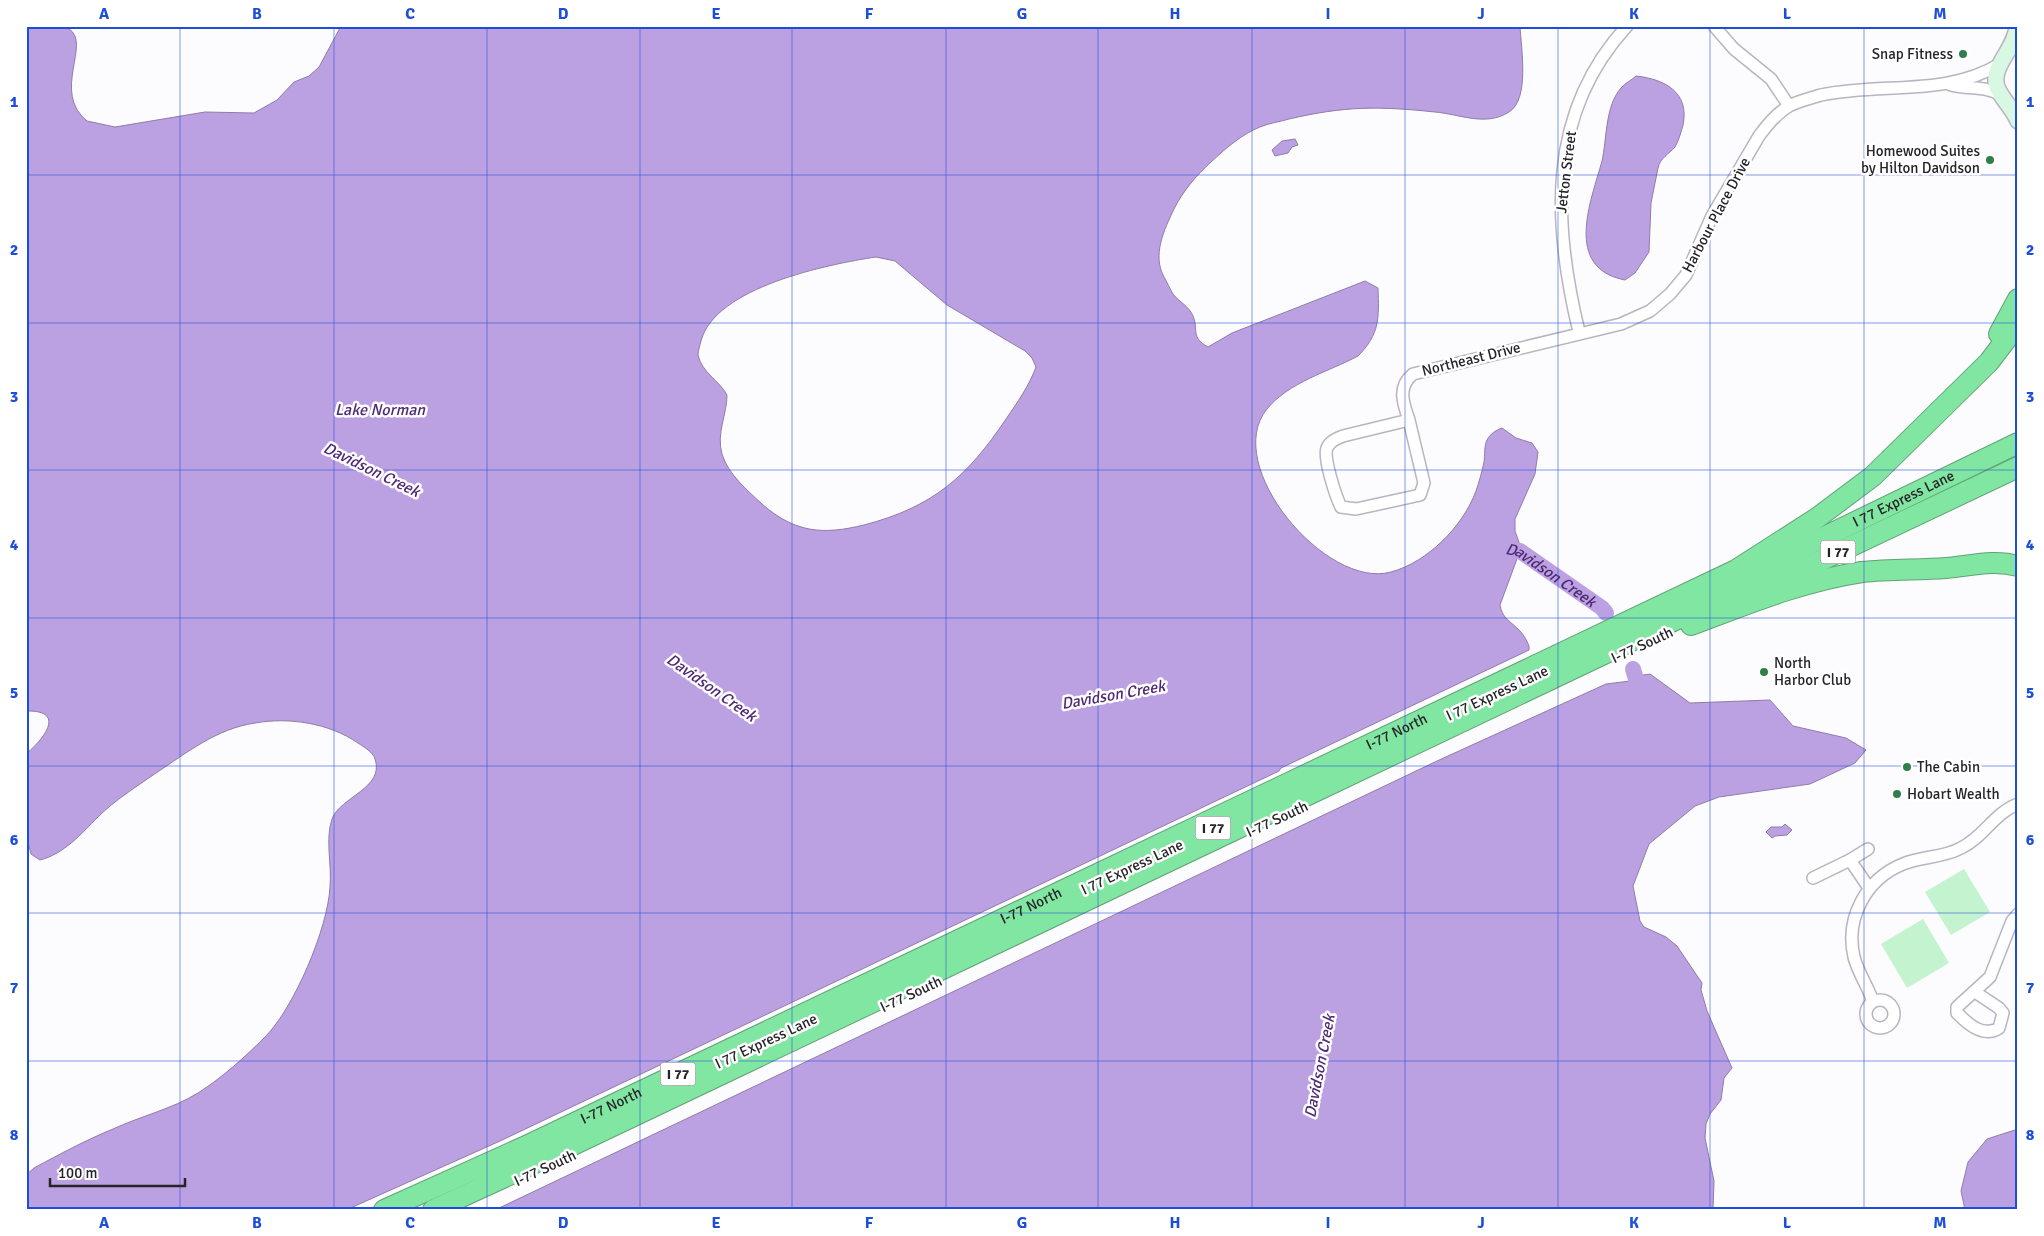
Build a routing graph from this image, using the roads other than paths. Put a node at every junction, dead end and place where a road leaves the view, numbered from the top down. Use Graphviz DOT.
graph roads {
  1 [pos="1627,26"];
  2 [pos="1714,26"];
  3 [pos="2017,26"];
  4 [pos="2008,58"];
  5 [pos="1949,84"];
  6 [pos="2009,101"];
  7 [pos="1788,106"];
  8 [pos="2018,121"];
  9 [pos="2018,299"];
  10 [pos="2018,324"];
  11 [pos="1579,332"];
  12 [pos="1409,420"];
  13 [pos="1924,424"];
  14 [pos="2018,434"];
  15 [pos="2018,443"];
  16 [pos="2018,457"];
  17 [pos="2018,466"];
  18 [pos="2018,566"];
  19 [pos="1736,570"];
  20 [pos="1658,638"];
  21 [pos="2018,804"];
  22 [pos="1868,849"];
  23 [pos="1850,860"];
  24 [pos="1813,878"];
  25 [pos="1869,888"];
  26 [pos="2018,914"];
  27 [pos="1975,992"];
  28 [pos="1873,1002"];
  29 [pos="384,1210"];
  30 [pos="406,1210"];
  31 [pos="432,1210"];
  32 [pos="454,1210"];
  1 -- 11 [label="street, Jetton Street"];
  2 -- 7 [label="street"];
  3 -- 4 [label="main road"];
  4 -- 5 [label="street"];
  4 -- 6 [label="main road"];
  5 -- 6 [label="street"];
  5 -- 7 [label="street, Harbour Place Drive"];
  6 -- 8 [label="main road"];
  7 -- 11 [label="street, Harbour Place Drive"];
  9 -- 13 [label="highway"];
  10 -- 13 [label="highway"];
  11 -- 12 [label="street, Northeast Drive"];
  12 -- 12 [label="street, Northeast Drive"];
  13 -- 19 [label="highway"];
  14 -- 19 [label="highway, I 77"];
  15 -- 30 [label="highway, I 77 Express Lane / I 77"];
  16 -- 31 [label="highway, I 77 Express Lane / I 77"];
  17 -- 20 [label="highway, I-77 South / I 77"];
  18 -- 20 [label="highway"];
  19 -- 29 [label="highway, I-77 North / I 77"];
  20 -- 32 [label="highway, I-77 South / I 77"];
  21 -- 25 [label="street"];
  22 -- 23 [label="street"];
  23 -- 24 [label="street"];
  23 -- 25 [label="street"];
  25 -- 28 [label="street"];
  26 -- 27 [label="street"];
}
